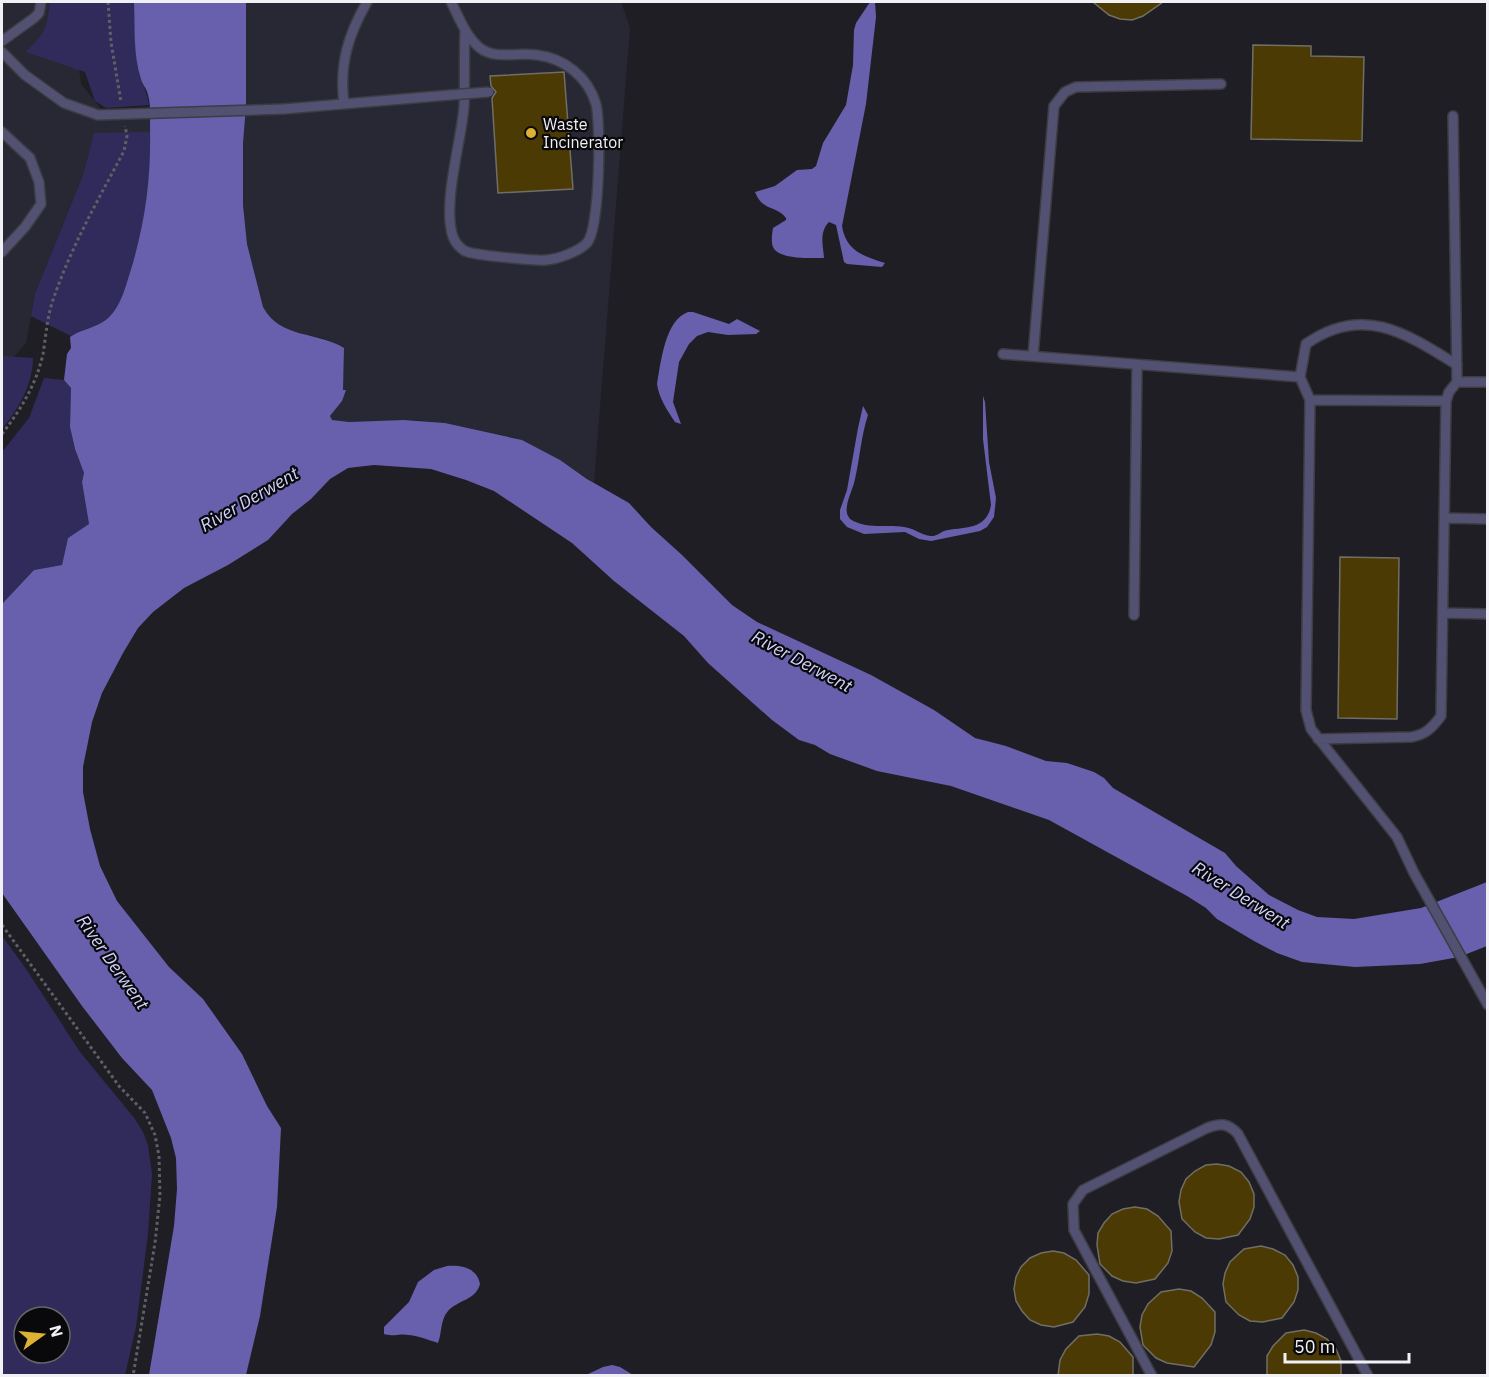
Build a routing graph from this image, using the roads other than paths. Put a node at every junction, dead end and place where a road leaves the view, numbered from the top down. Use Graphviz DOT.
graph roads {
  1 [pos="40,2"];
  2 [pos="367,2"];
  3 [pos="452,2"];
  4 [pos="465,30"];
  5 [pos="2,40"];
  6 [pos="2,52"];
  7 [pos="1221,84"];
  8 [pos="489,92"];
  9 [pos="344,104"];
  10 [pos="1453,116"];
  11 [pos="2,132"];
  12 [pos="2,252"];
  13 [pos="1003,354"];
  14 [pos="1033,356"];
  15 [pos="1137,364"];
  16 [pos="1457,365"];
  17 [pos="1300,377"];
  18 [pos="1457,382"];
  19 [pos="1488,382"];
  20 [pos="1310,400"];
  21 [pos="1446,401"];
  22 [pos="1445,518"];
  23 [pos="1488,519"];
  24 [pos="1444,613"];
  25 [pos="1488,614"];
  26 [pos="1134,615"];
  27 [pos="1318,739"];
  28 [pos="1488,1005"];
  29 [pos="1152,1376"];
  30 [pos="1368,1376"];
  1 -- 5 [label="lane"];
  2 -- 9 [label="lane"];
  3 -- 4 [label="lane"];
  4 -- 4 [label="lane"];
  6 -- 9 [label="lane, bridge"];
  7 -- 14 [label="lane"];
  8 -- 9 [label="lane, bridge"];
  10 -- 16 [label="lane"];
  11 -- 12 [label="lane"];
  13 -- 14 [label="lane"];
  14 -- 15 [label="lane"];
  15 -- 17 [label="lane"];
  15 -- 26 [label="lane"];
  16 -- 17 [label="lane"];
  16 -- 18 [label="lane"];
  17 -- 20 [label="lane"];
  18 -- 19 [label="lane"];
  18 -- 21 [label="lane"];
  20 -- 21 [label="lane"];
  20 -- 27 [label="lane"];
  21 -- 22 [label="lane"];
  22 -- 23 [label="lane"];
  22 -- 24 [label="lane"];
  24 -- 25 [label="lane"];
  24 -- 27 [label="lane"];
  27 -- 28 [label="lane"];
  29 -- 30 [label="lane"];
}
